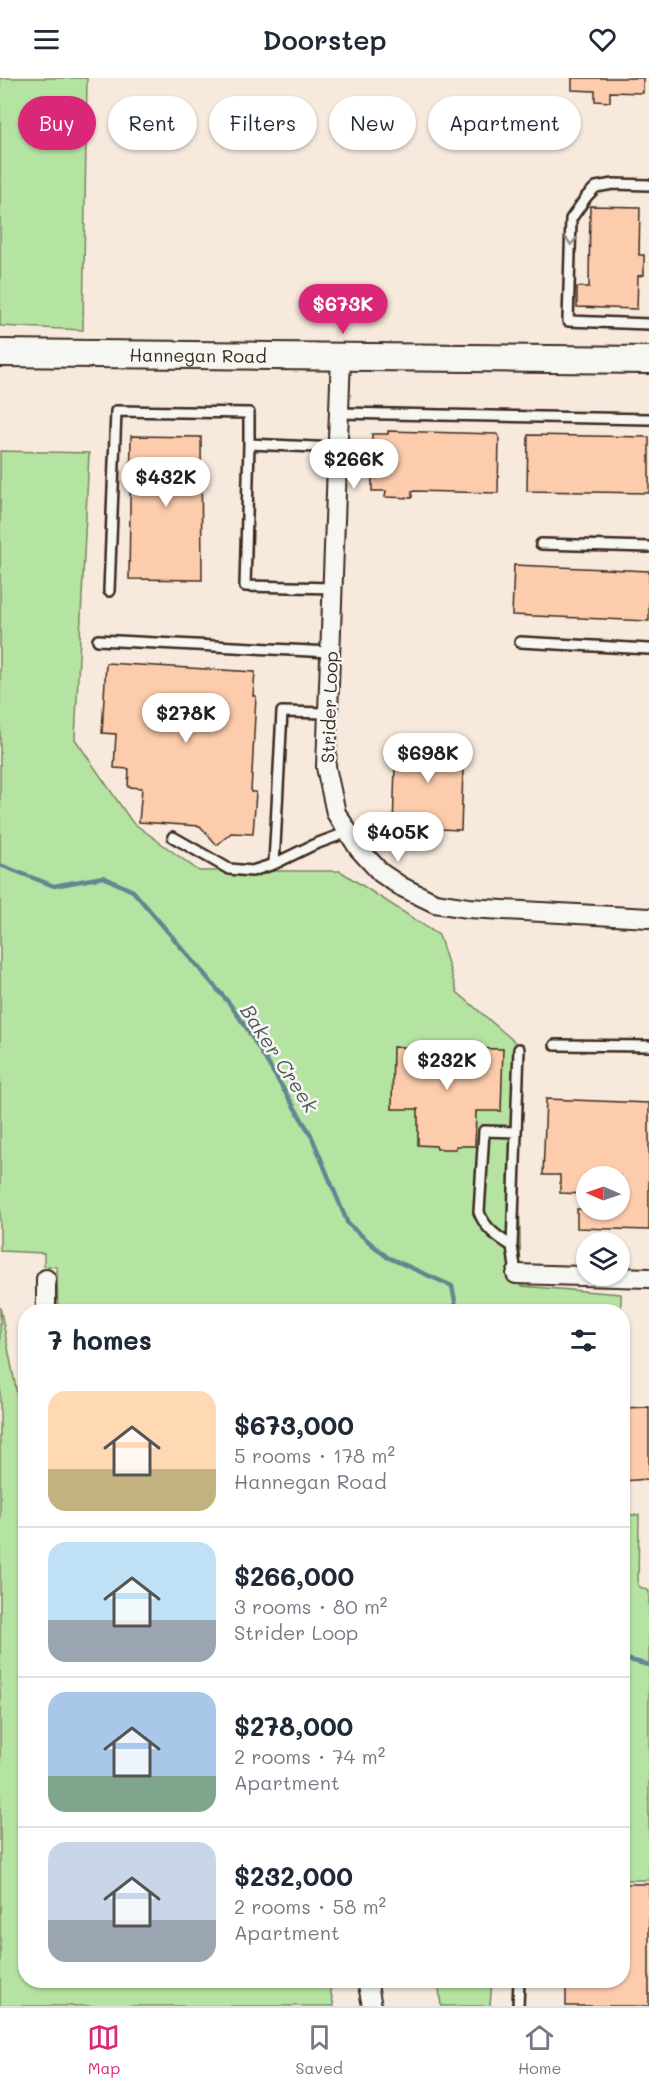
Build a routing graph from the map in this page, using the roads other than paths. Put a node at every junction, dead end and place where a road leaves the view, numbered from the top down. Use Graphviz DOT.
graph roads {
  1 [pos="649,185"];
  2 [pos="649,324"];
  3 [pos="0,352"];
  4 [pos="341,356"];
  5 [pos="649,360"];
  6 [pos="339,412"];
  7 [pos="649,419"];
  8 [pos="249,444"];
  9 [pos="337,448"];
  10 [pos="541,543"];
  11 [pos="649,547"];
  12 [pos="333,588"];
  13 [pos="109,591"];
  14 [pos="98,640"];
  15 [pos="520,642"];
  16 [pos="649,649"];
  17 [pos="330,652"];
  18 [pos="328,713"];
  19 [pos="348,832"];
  20 [pos="173,837"];
  21 [pos="274,864"];
  22 [pos="649,918"];
  23 [pos="555,1045"];
  24 [pos="649,1046"];
  25 [pos="519,1049"];
  26 [pos="516,1132"];
  27 [pos="512,1246"];
  28 [pos="516,1274"];
  29 [pos="649,1278"];
  30 [pos="46,1279"];
  31 [pos="46,1304"];
  32 [pos="369,1988"];
  33 [pos="519,1988"];
  34 [pos="372,2006"];
  35 [pos="518,2006"];
  1 -- 2 [label="lane, one-way"];
  3 -- 4 [label="main road, Hannegan Road"];
  4 -- 5 [label="main road, Hannegan Road"];
  4 -- 6 [label="street, Strider Loop"];
  6 -- 7 [label="lane"];
  6 -- 9 [label="street, Strider Loop"];
  8 -- 9 [label="lane"];
  8 -- 12 [label="lane"];
  8 -- 13 [label="lane"];
  9 -- 12 [label="street, Strider Loop"];
  10 -- 11 [label="lane"];
  12 -- 17 [label="street, Strider Loop"];
  14 -- 17 [label="lane"];
  15 -- 16 [label="lane"];
  17 -- 18 [label="street, Strider Loop"];
  18 -- 19 [label="street, Strider Loop"];
  18 -- 21 [label="lane"];
  19 -- 21 [label="lane"];
  19 -- 22 [label="street, Strider Loop"];
  20 -- 21 [label="lane"];
  23 -- 24 [label="lane"];
  25 -- 26 [label="lane"];
  26 -- 27 [label="lane"];
  26 -- 27 [label="lane"];
  27 -- 28 [label="lane"];
  28 -- 29 [label="street"];
  30 -- 31 [label="street"];
  32 -- 34 [label="street"];
  33 -- 35 [label="lane"];
}
